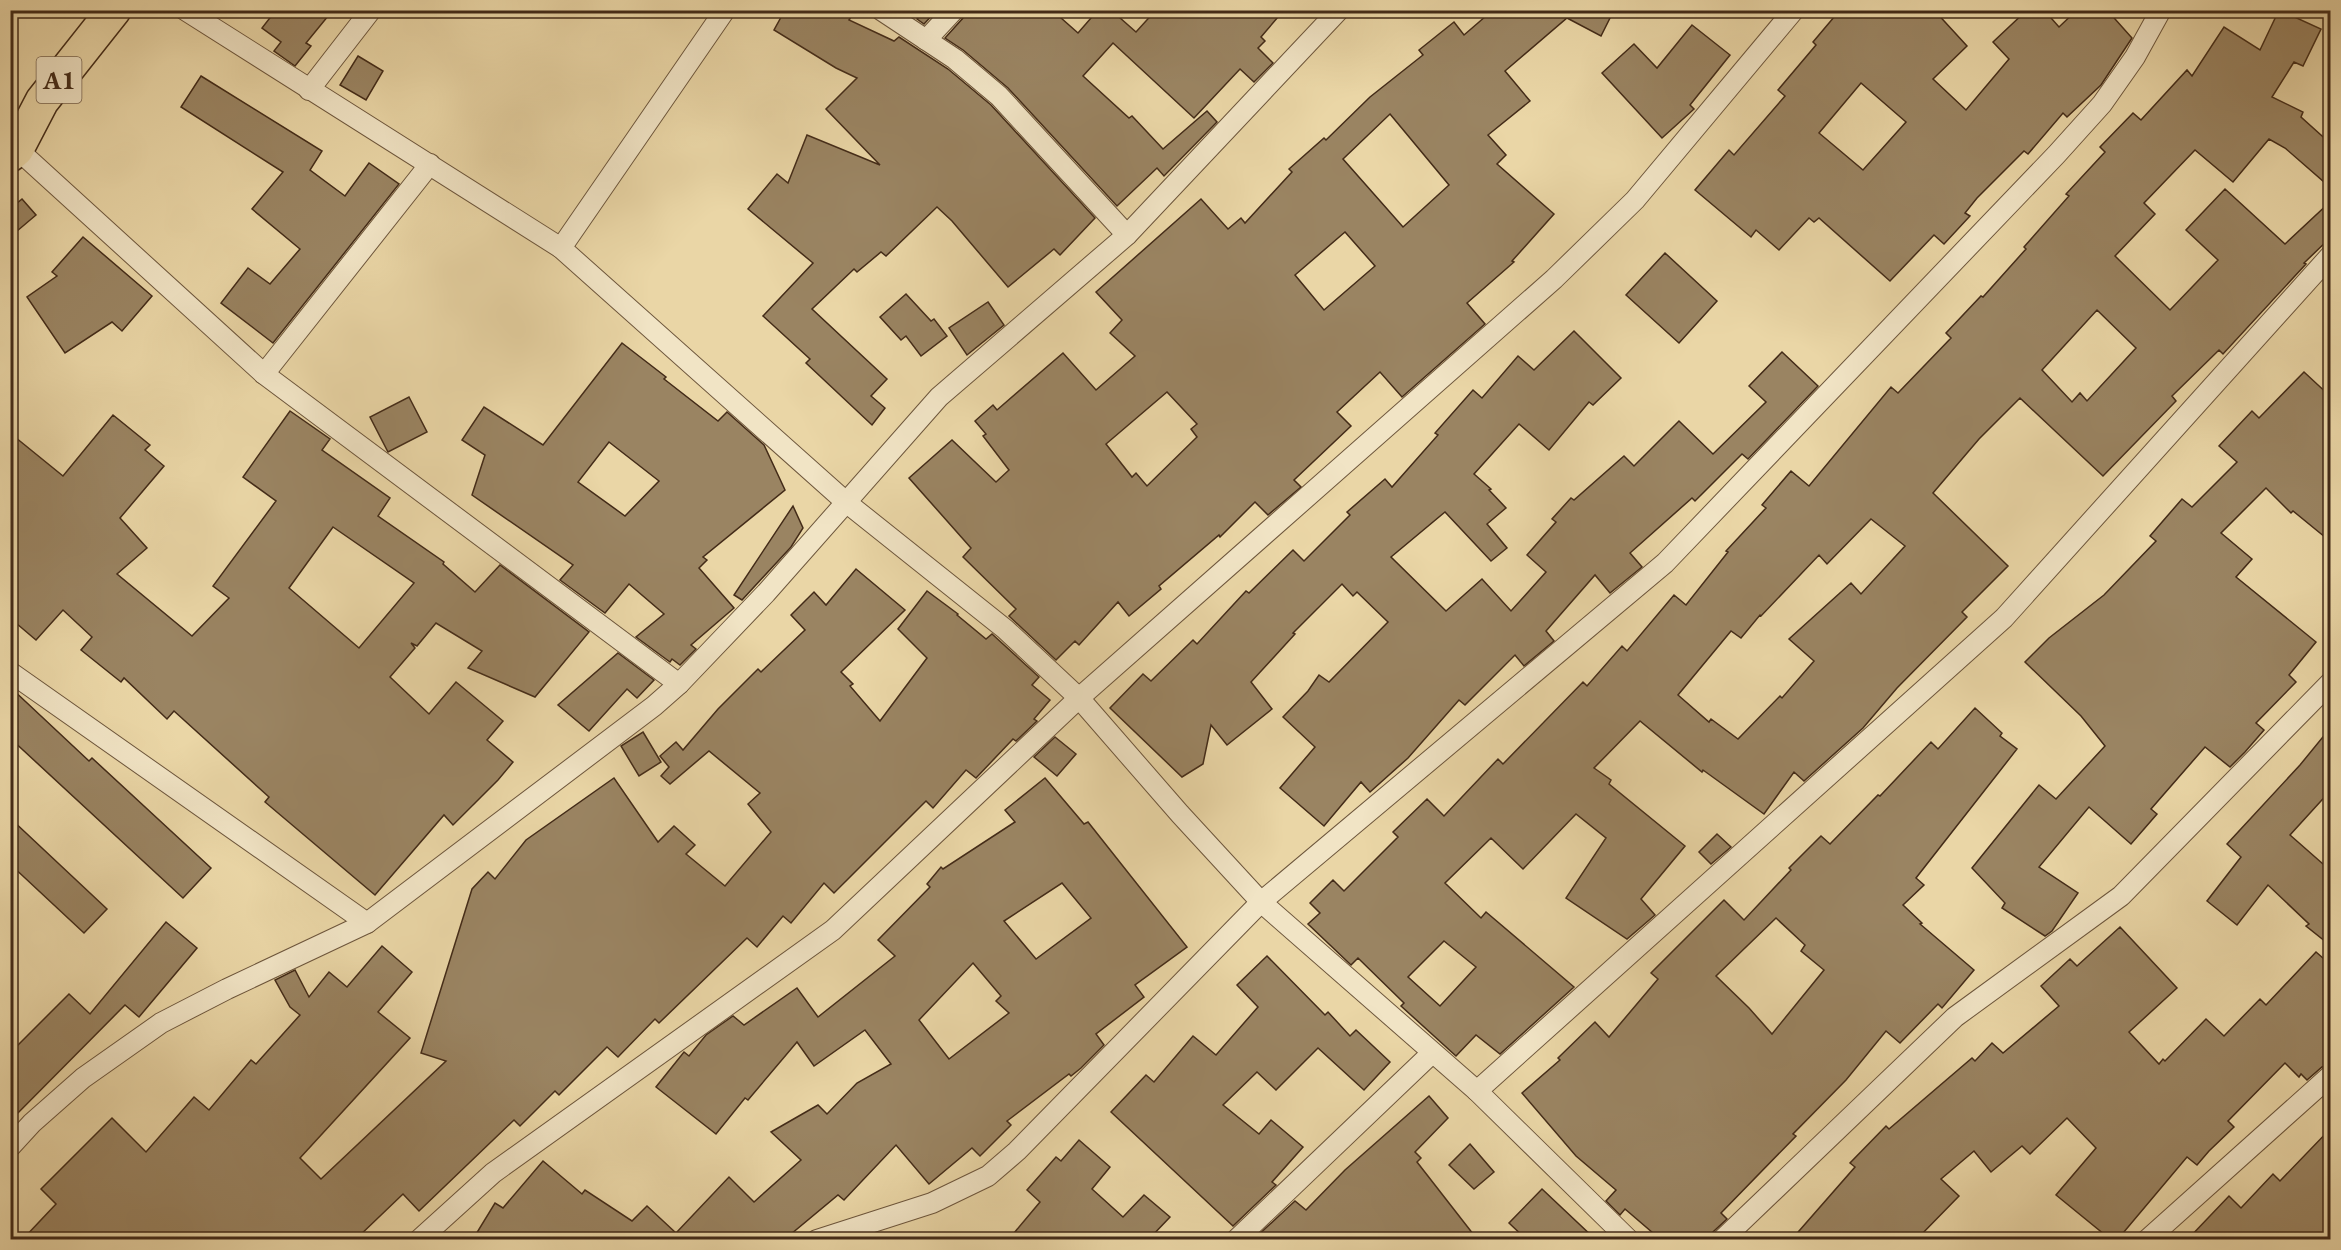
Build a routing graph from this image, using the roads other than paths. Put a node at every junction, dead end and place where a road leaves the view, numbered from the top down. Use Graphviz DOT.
graph roads {
  1 [pos="114,10"];
  2 [pos="185,10"];
  3 [pos="371,10"];
  4 [pos="725,10"];
  5 [pos="881,10"];
  6 [pos="954,10"];
  7 [pos="1339,10"];
  8 [pos="1794,10"];
  9 [pos="2161,10"];
  10 [pos="927,40"];
  11 [pos="309,90"];
  12 [pos="13,147"];
  13 [pos="430,164"];
  14 [pos="1127,235"];
  15 [pos="561,248"];
  16 [pos="2331,256"];
  17 [pos="264,374"];
  18 [pos="847,503"];
  19 [pos="10,672"];
  20 [pos="2331,683"];
  21 [pos="679,684"];
  22 [pos="1078,698"];
  23 [pos="1261,902"];
  24 [pos="367,923"];
  25 [pos="1432,1053"];
  26 [pos="2331,1076"];
  27 [pos="1477,1091"];
  28 [pos="10,1147"];
  29 [pos="1621,1237"];
  30 [pos="419,1239"];
  31 [pos="817,1239"];
  32 [pos="1236,1239"];
  33 [pos="1722,1239"];
  34 [pos="2147,1239"];
  1 -- 12 [label="highway, A1"];
  2 -- 11 [label="street"];
  3 -- 11 [label="street"];
  4 -- 15 [label="street"];
  5 -- 10 [label="street"];
  6 -- 10 [label="street"];
  7 -- 14 [label="street"];
  8 -- 22 [label="street"];
  9 -- 23 [label="street"];
  10 -- 14 [label="street"];
  11 -- 13 [label="street"];
  12 -- 17 [label="street"];
  13 -- 15 [label="street"];
  13 -- 17 [label="street"];
  14 -- 18 [label="street"];
  15 -- 18 [label="street"];
  16 -- 27 [label="street"];
  17 -- 21 [label="street"];
  18 -- 21 [label="street"];
  18 -- 22 [label="street"];
  19 -- 24 [label="street"];
  20 -- 33 [label="street"];
  21 -- 24 [label="street"];
  22 -- 23 [label="street"];
  22 -- 30 [label="street"];
  23 -- 25 [label="street"];
  23 -- 31 [label="street"];
  24 -- 28 [label="street"];
  25 -- 27 [label="street"];
  25 -- 32 [label="street"];
  26 -- 34 [label="street"];
  27 -- 29 [label="street"];
}
